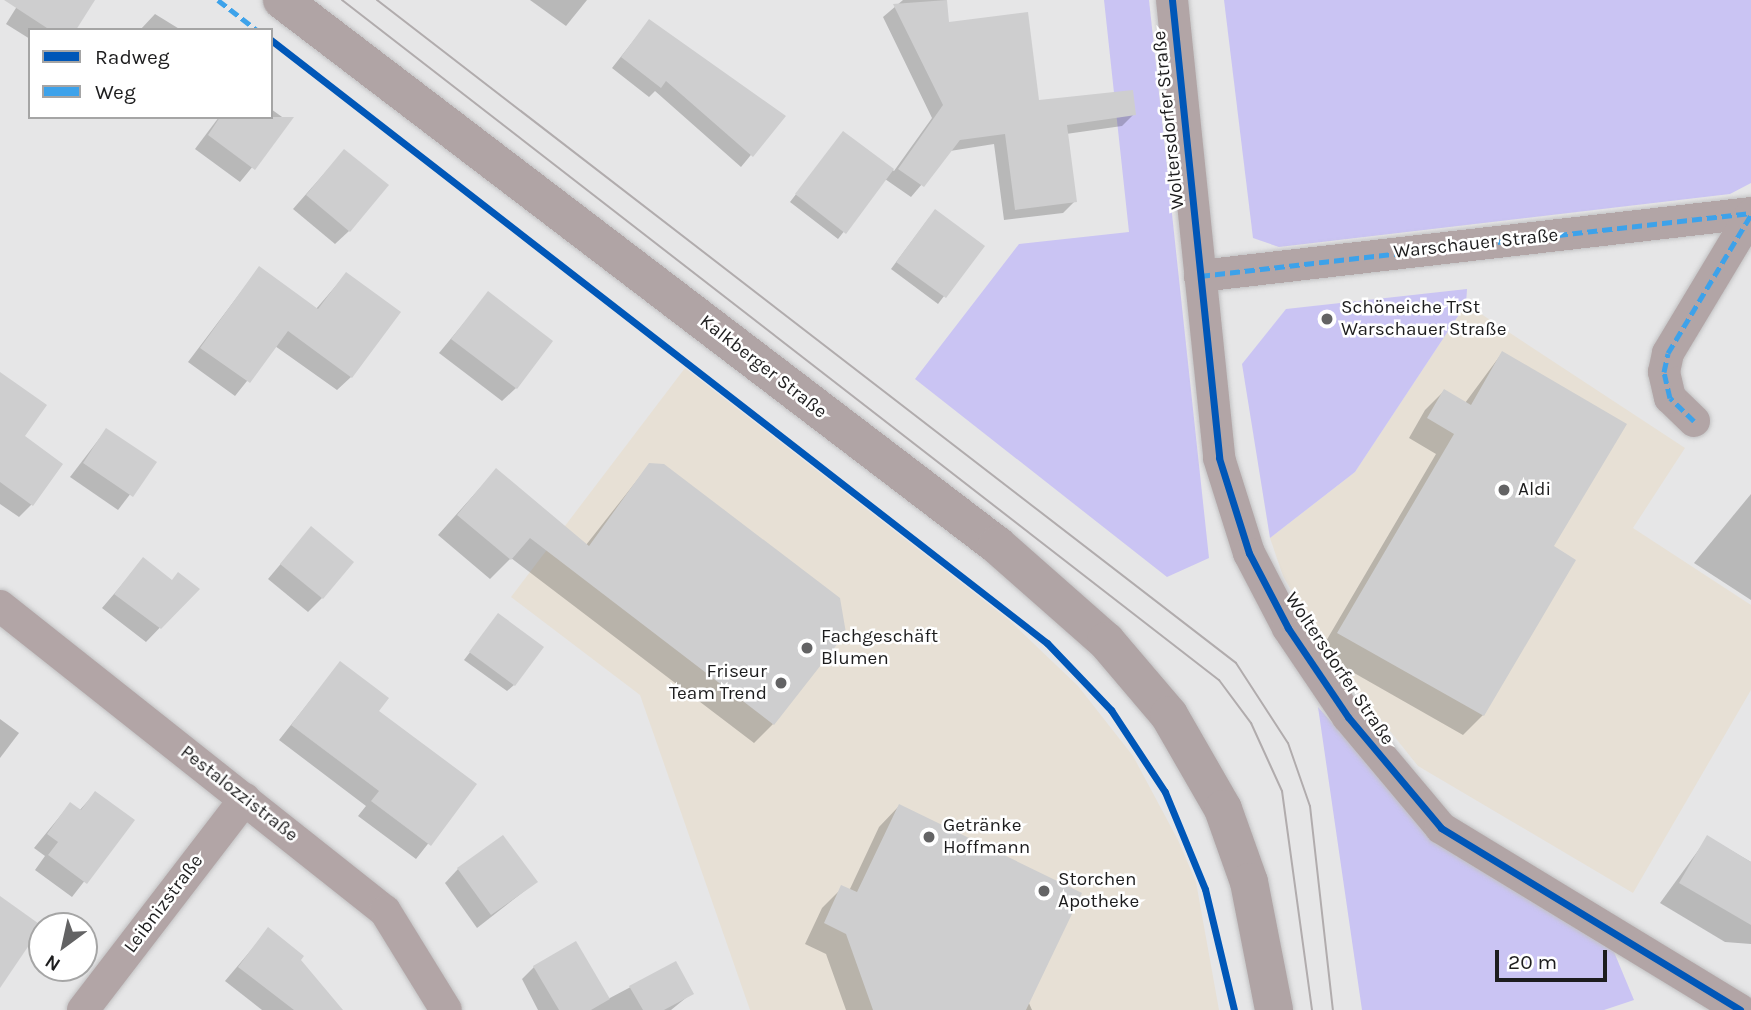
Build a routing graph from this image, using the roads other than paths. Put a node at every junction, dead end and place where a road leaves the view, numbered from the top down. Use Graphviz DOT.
graph roads {
  1 [pos="282,0"];
  2 [pos="1172,0"];
  3 [pos="1751,214"];
  4 [pos="1200,276"];
  5 [pos="1694,421"];
  6 [pos="0,606"];
  7 [pos="245,799"];
  8 [pos="83,1010"];
  9 [pos="446,1010"];
  10 [pos="1274,1010"];
  11 [pos="1740,1010"];
  1 -- 10 [label="main road, Kalkberger Straße"];
  2 -- 4 [label="street, Woltersdorfer Straße"];
  3 -- 4 [label="street, Warschauer Straße"];
  3 -- 5 [label="street, Warschauer Straße"];
  4 -- 11 [label="street, Woltersdorfer Straße"];
  6 -- 7 [label="street, Pestalozzistraße"];
  7 -- 8 [label="street, Leibnizstraße"];
  7 -- 9 [label="street, Pestalozzistraße"];
}
